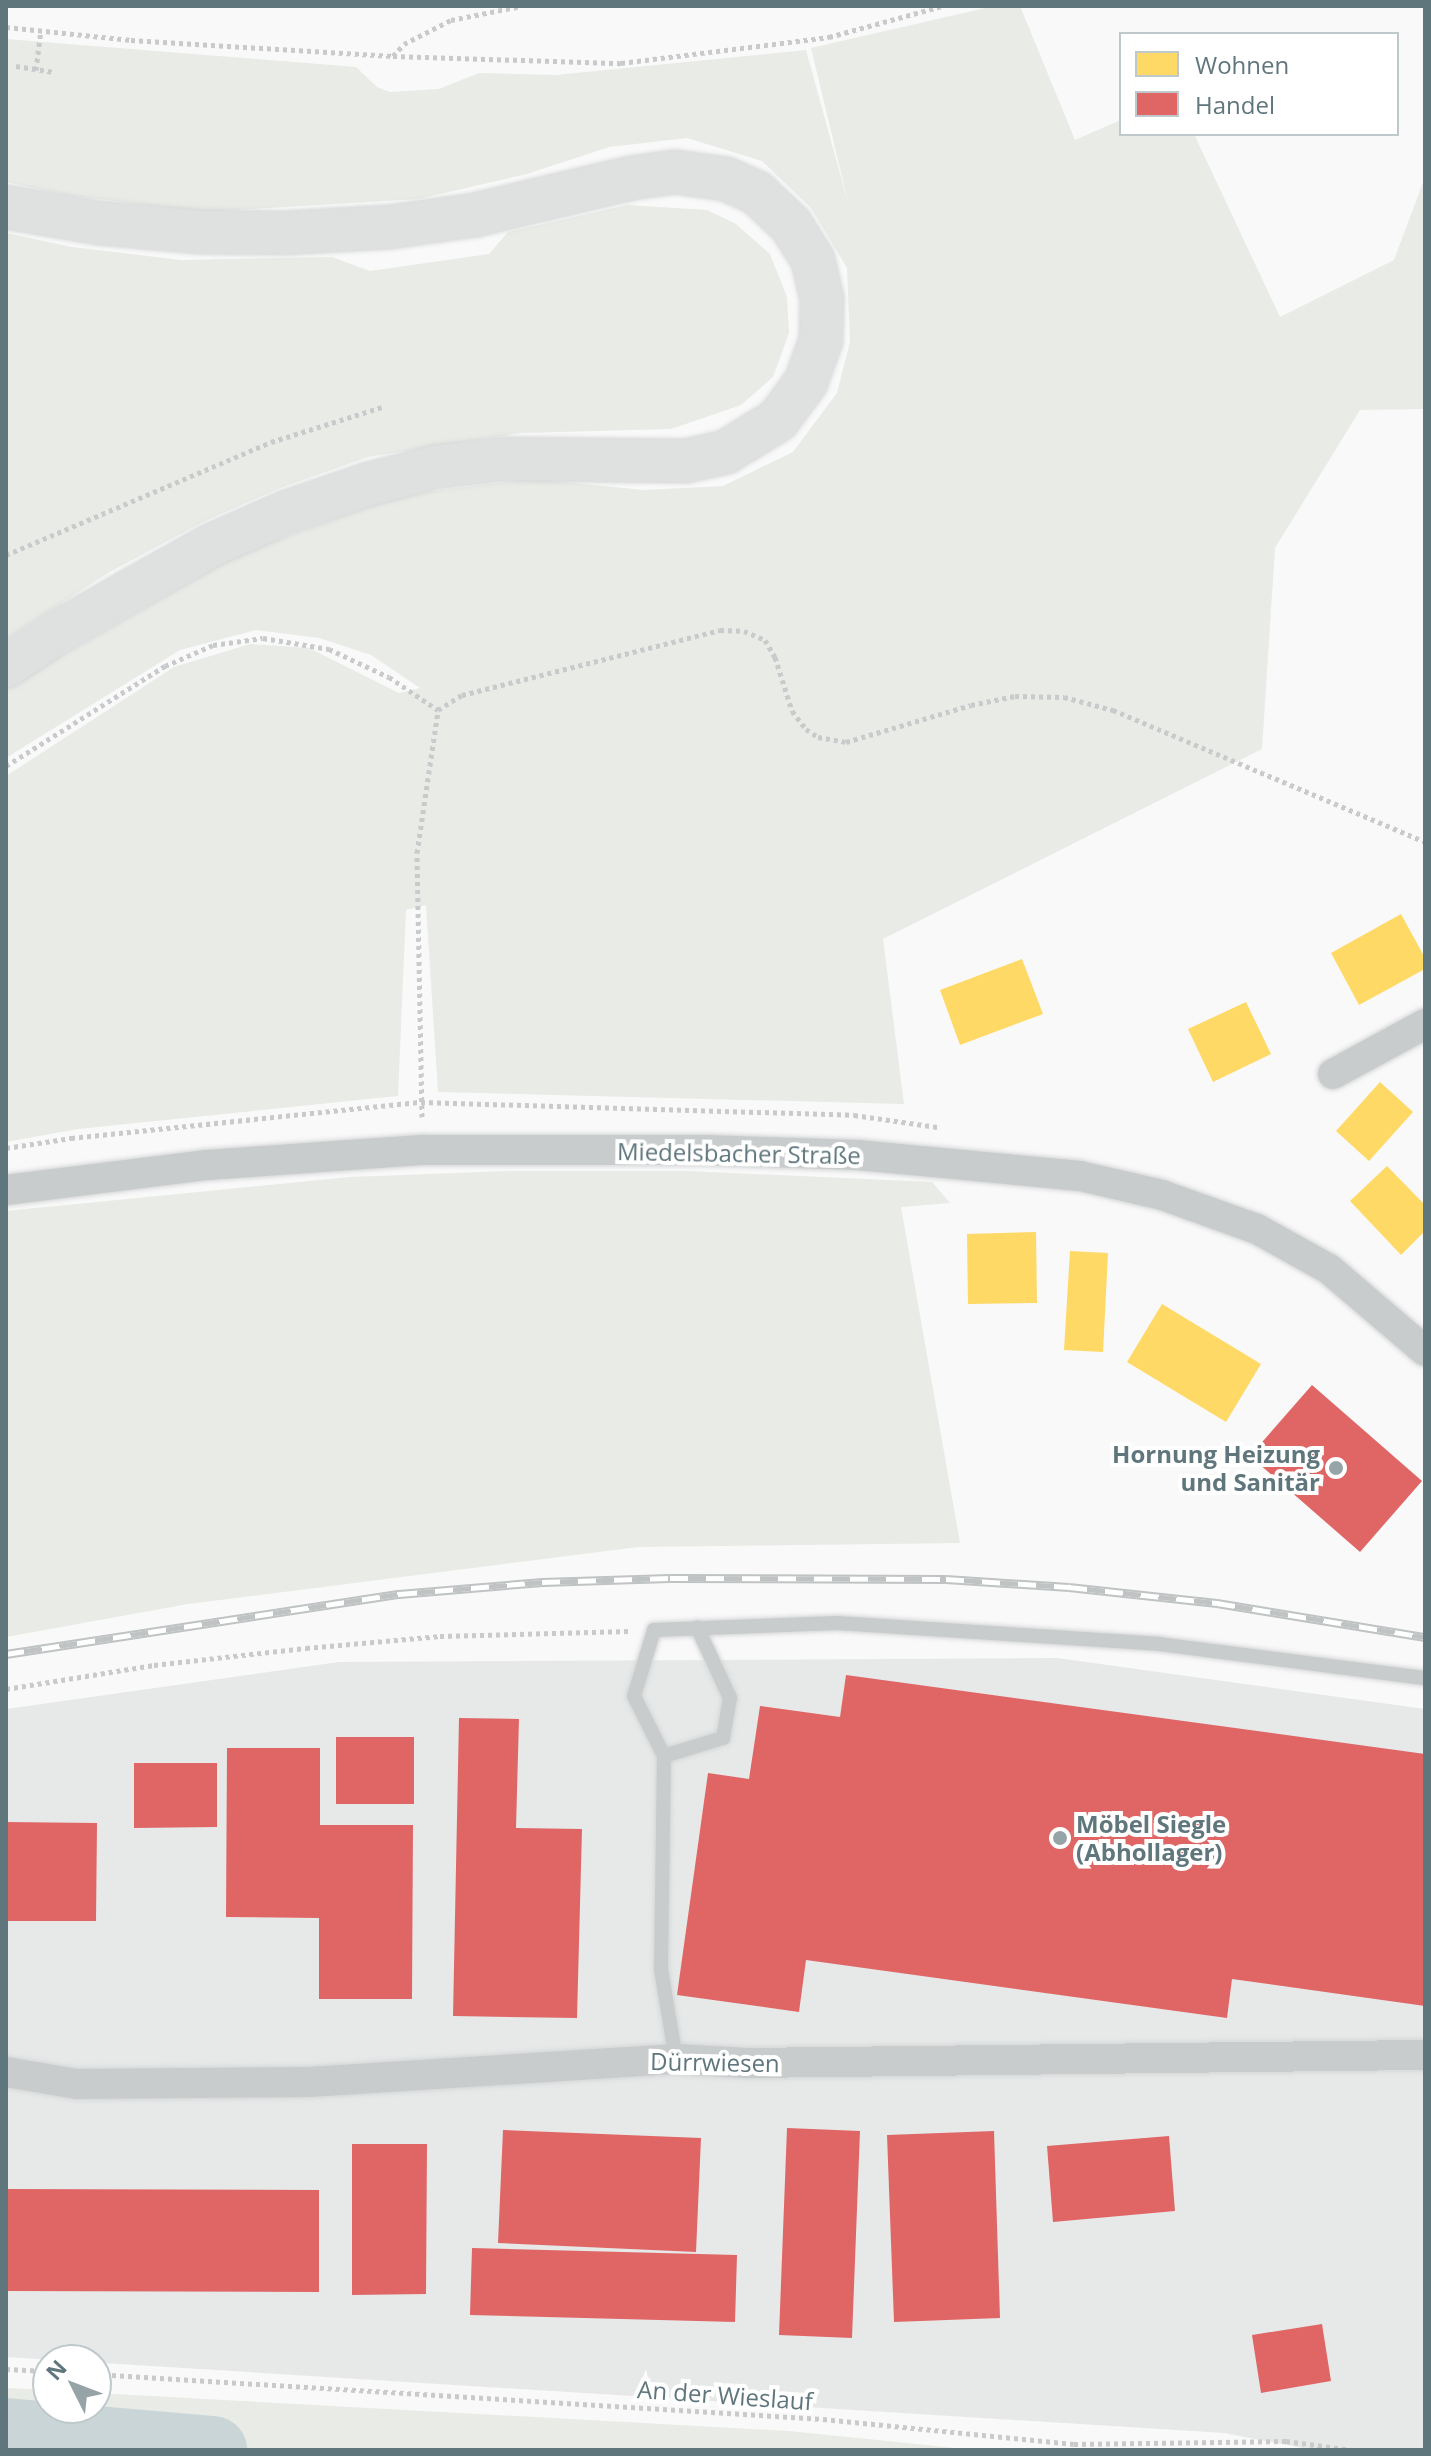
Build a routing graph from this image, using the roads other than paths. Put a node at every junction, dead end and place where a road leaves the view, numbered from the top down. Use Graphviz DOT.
graph roads {
  1 [pos="6,207"];
  2 [pos="6,666"];
  3 [pos="1425,1024"];
  4 [pos="1333,1074"];
  5 [pos="6,1190"];
  6 [pos="1425,1351"];
  7 [pos="697,1627"];
  8 [pos="1425,1678"];
  9 [pos="664,1756"];
  10 [pos="1425,2055"];
  11 [pos="676,2059"];
  12 [pos="6,2072"];
  1 -- 2 [label="main road"];
  3 -- 4 [label="street"];
  5 -- 6 [label="street, Miedelsbacher Straße"];
  7 -- 8 [label="lane"];
  7 -- 9 [label="lane"];
  7 -- 9 [label="lane"];
  9 -- 11 [label="lane"];
  10 -- 11 [label="street, Dürrwiesen"];
  11 -- 12 [label="street, Dürrwiesen"];
}
